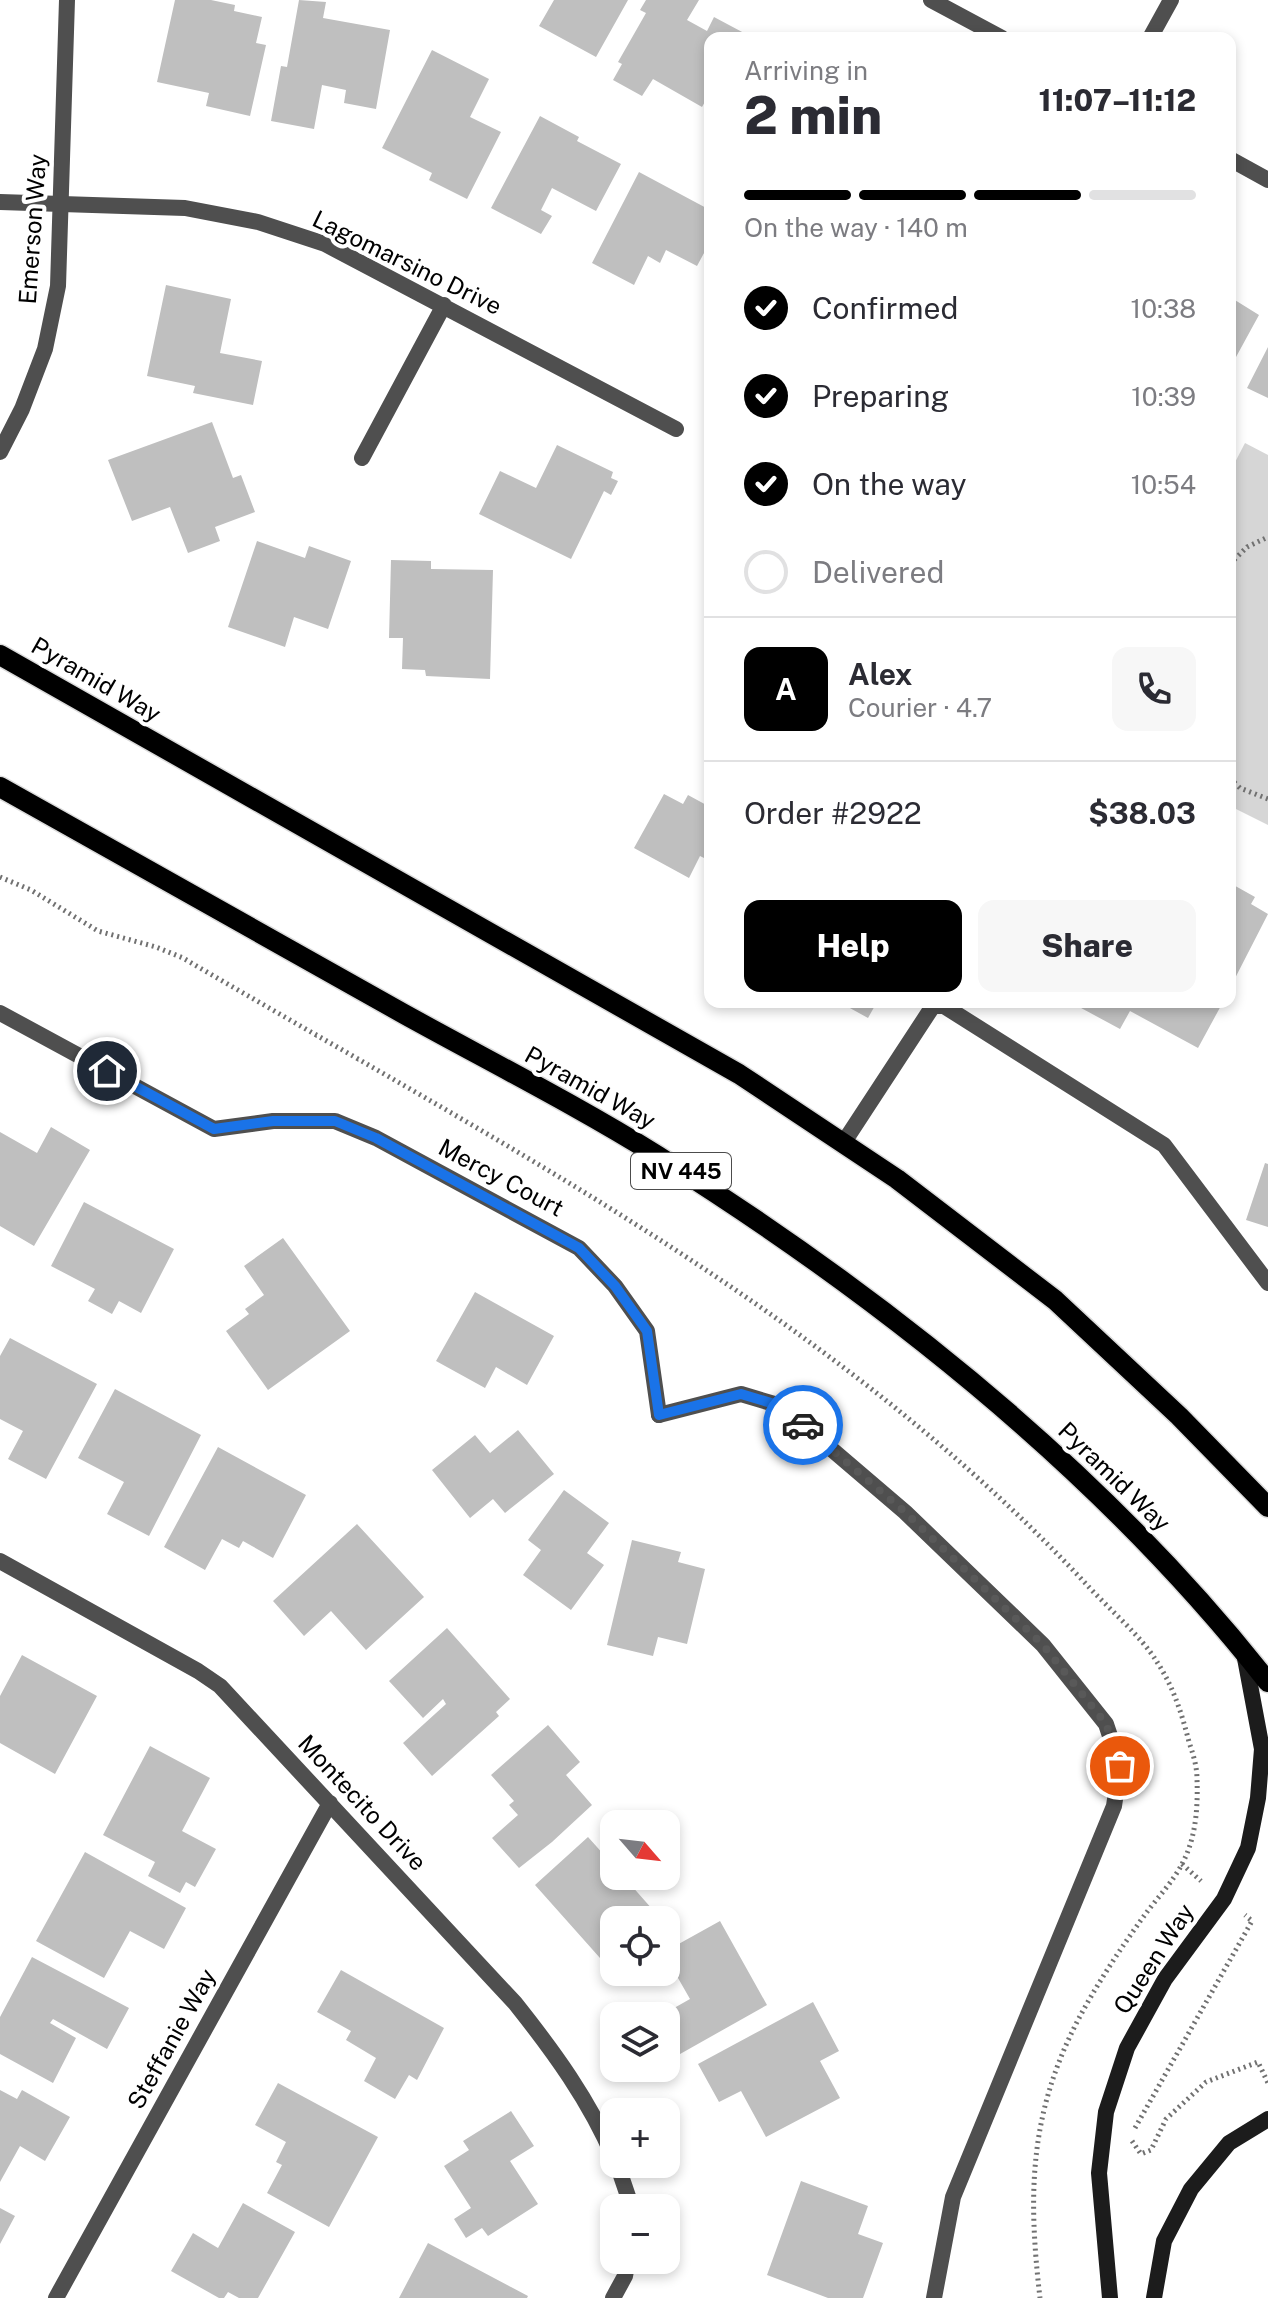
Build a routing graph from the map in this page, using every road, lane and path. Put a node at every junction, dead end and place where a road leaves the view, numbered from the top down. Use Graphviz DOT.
graph roads {
  1 [pos="67,0"];
  2 [pos="931,0"];
  3 [pos="1171,0"];
  4 [pos="991,32"];
  5 [pos="1153,32"];
  6 [pos="1236,162"];
  7 [pos="1268,180"];
  8 [pos="0,202"];
  9 [pos="61,204"];
  10 [pos="444,305"];
  11 [pos="676,429"];
  12 [pos="0,452"];
  13 [pos="362,458"];
  14 [pos="1268,537"];
  15 [pos="1236,558"];
  16 [pos="0,655"];
  17 [pos="1236,784"];
  18 [pos="0,787"];
  19 [pos="1268,799"];
  20 [pos="0,877"];
  21 [pos="931,1008"];
  22 [pos="947,1008"];
  23 [pos="0,1013"];
  24 [pos="844,1142"];
  25 [pos="1268,1283"];
  26 [pos="1268,1507"];
  27 [pos="0,1561"];
  28 [pos="1244,1652"];
  29 [pos="1268,1682"];
  30 [pos="330,1803"];
  31 [pos="1182,1864"];
  32 [pos="1201,1881"];
  33 [pos="1241,1913"];
  34 [pos="1268,2083"];
  35 [pos="1268,2119"];
  36 [pos="600,2126"];
  37 [pos="625,2274"];
  38 [pos="56,2298"];
  39 [pos="613,2298"];
  40 [pos="934,2298"];
  41 [pos="1040,2298"];
  42 [pos="1110,2298"];
  43 [pos="1154,2298"];
  1 -- 9 [label="street, Emerson Way"];
  2 -- 4 [label="street"];
  3 -- 5 [label="street"];
  6 -- 7 [label="street"];
  8 -- 9 [label="street, Lagomarsino Drive"];
  9 -- 10 [label="street, Lagomarsino Drive"];
  9 -- 12 [label="street, Emerson Way"];
  10 -- 11 [label="street, Lagomarsino Drive"];
  10 -- 13 [label="street"];
  14 -- 15 [label="path"];
  16 -- 24 [label="main road, Pyramid Way"];
  17 -- 19 [label="path"];
  18 -- 28 [label="main road, Pyramid Way / NV 445"];
  20 -- 31 [label="path"];
  21 -- 24 [label="street"];
  22 -- 25 [label="street"];
  23 -- 40 [label="street, Mercy Court"];
  24 -- 26 [label="main road, Pyramid Way"];
  27 -- 30 [label="street, Montecito Drive"];
  28 -- 29 [label="main road, Pyramid Way / NV 445"];
  28 -- 42 [label="street, Queen Way"];
  30 -- 36 [label="street, Montecito Drive"];
  30 -- 38 [label="street, Steffanie Way"];
  31 -- 32 [label="path"];
  31 -- 41 [label="path"];
  33 -- 34 [label="path"];
  35 -- 43 [label="street"];
  37 -- 39 [label="street"];
}
